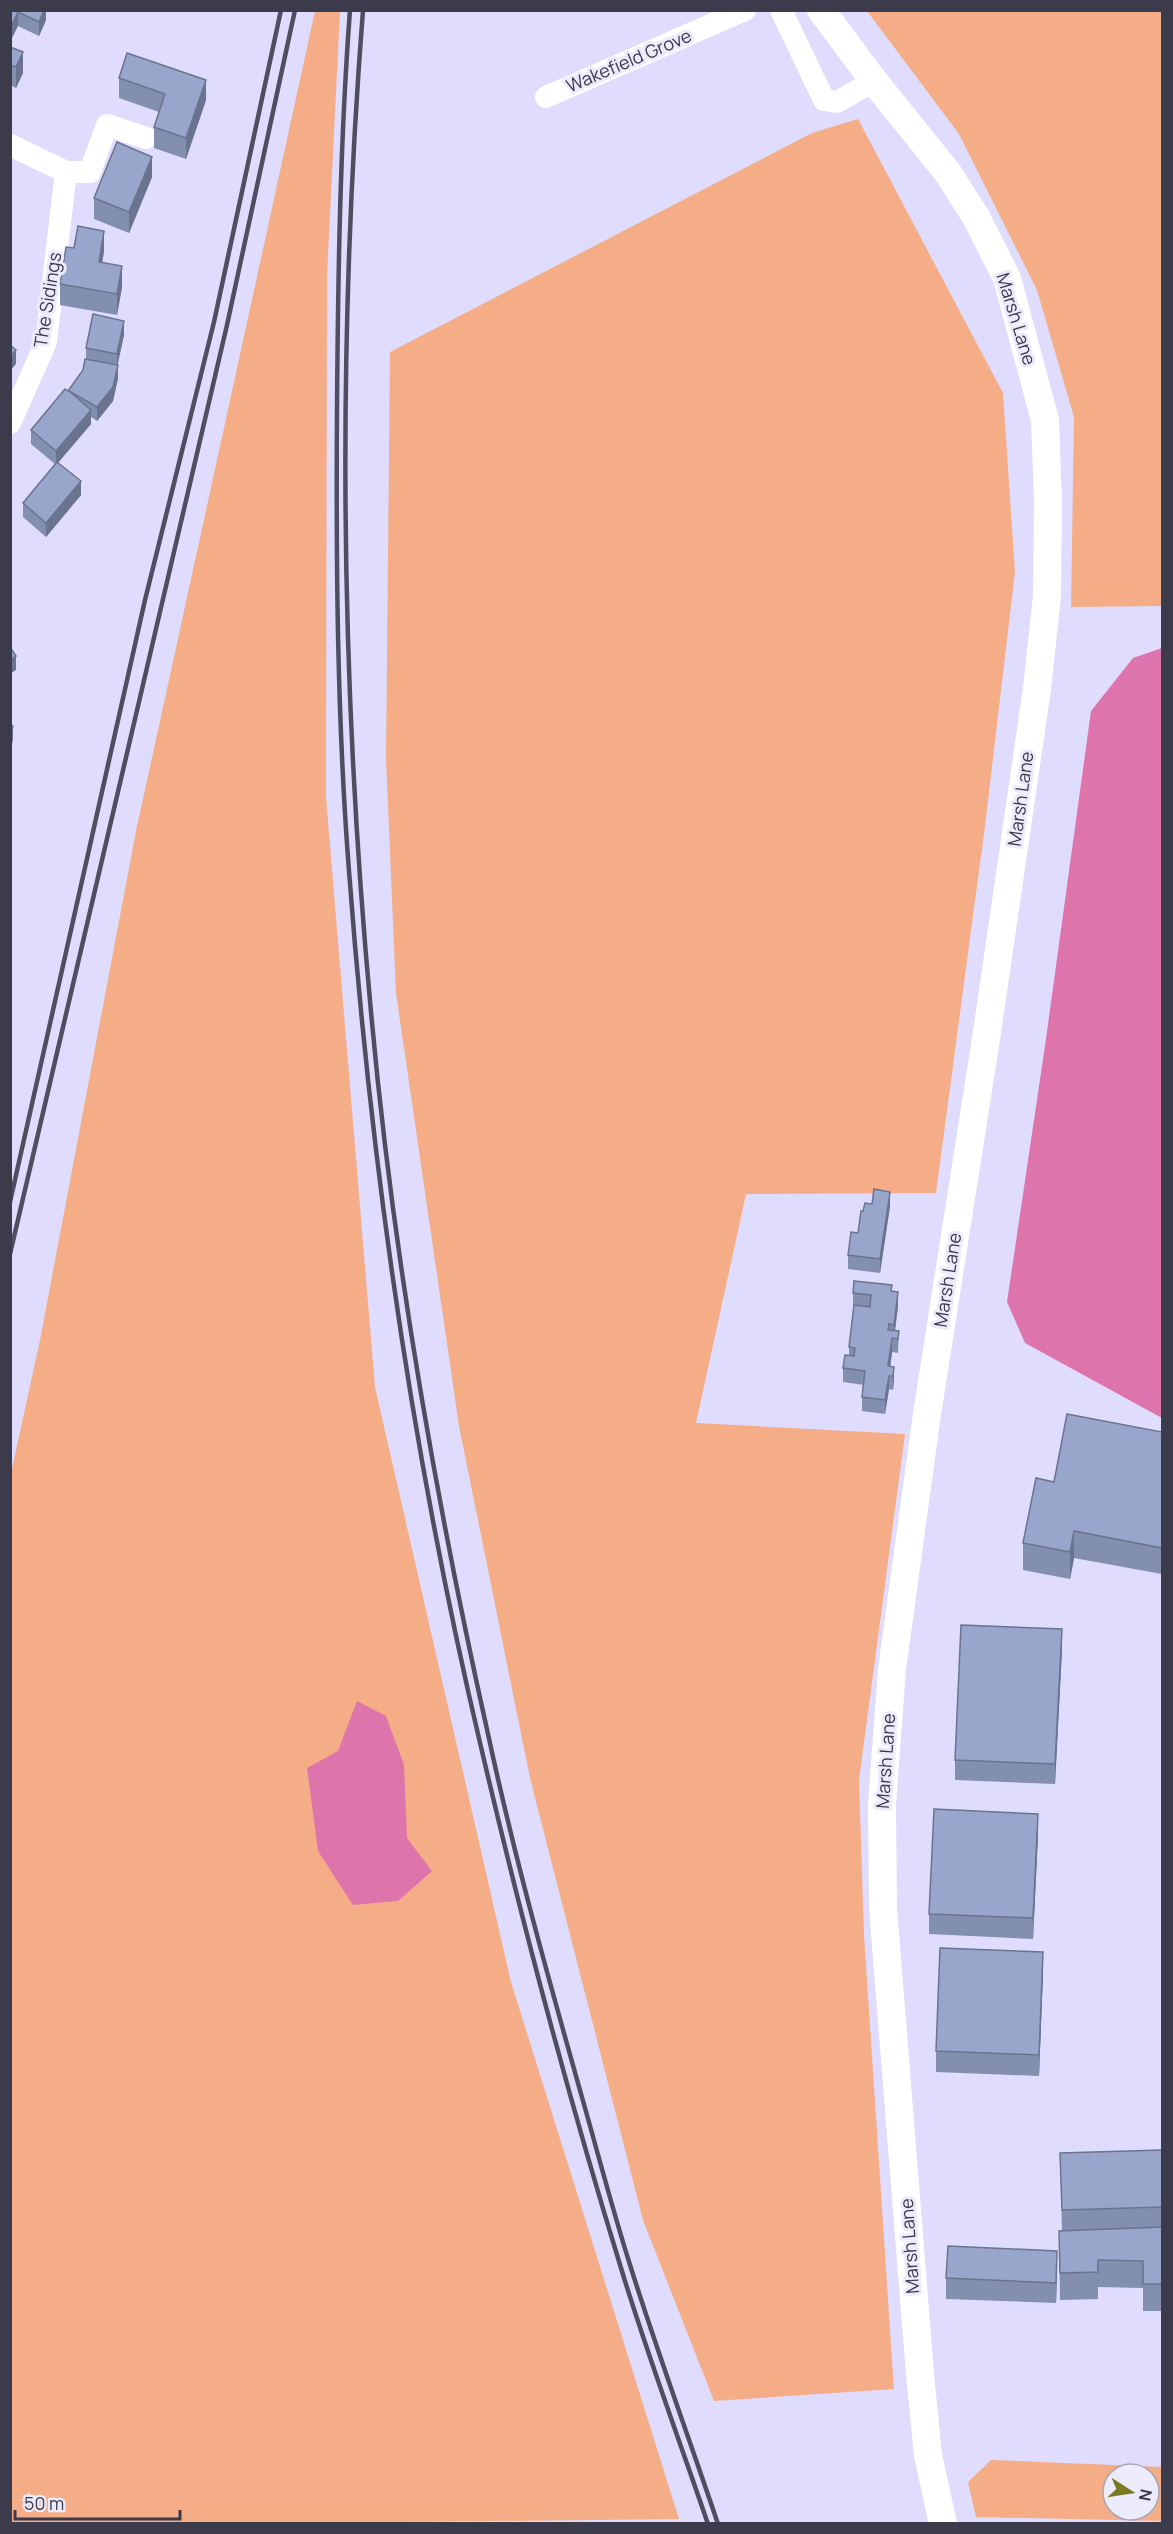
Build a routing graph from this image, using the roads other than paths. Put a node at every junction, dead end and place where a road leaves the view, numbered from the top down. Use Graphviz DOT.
graph roads {
  1 [pos="745,10"];
  2 [pos="781,10"];
  3 [pos="821,10"];
  4 [pos="874,81"];
  5 [pos="546,97"];
  6 [pos="146,138"];
  7 [pos="10,145"];
  8 [pos="66,172"];
  9 [pos="10,423"];
  10 [pos="943,2523"];
  1 -- 5 [label="street, Wakefield Grove"];
  2 -- 4 [label="street"];
  3 -- 4 [label="main road, Marsh Lane"];
  4 -- 10 [label="main road, Marsh Lane"];
  6 -- 8 [label="street"];
  7 -- 8 [label="street"];
  8 -- 9 [label="street, The Sidings"];
}
